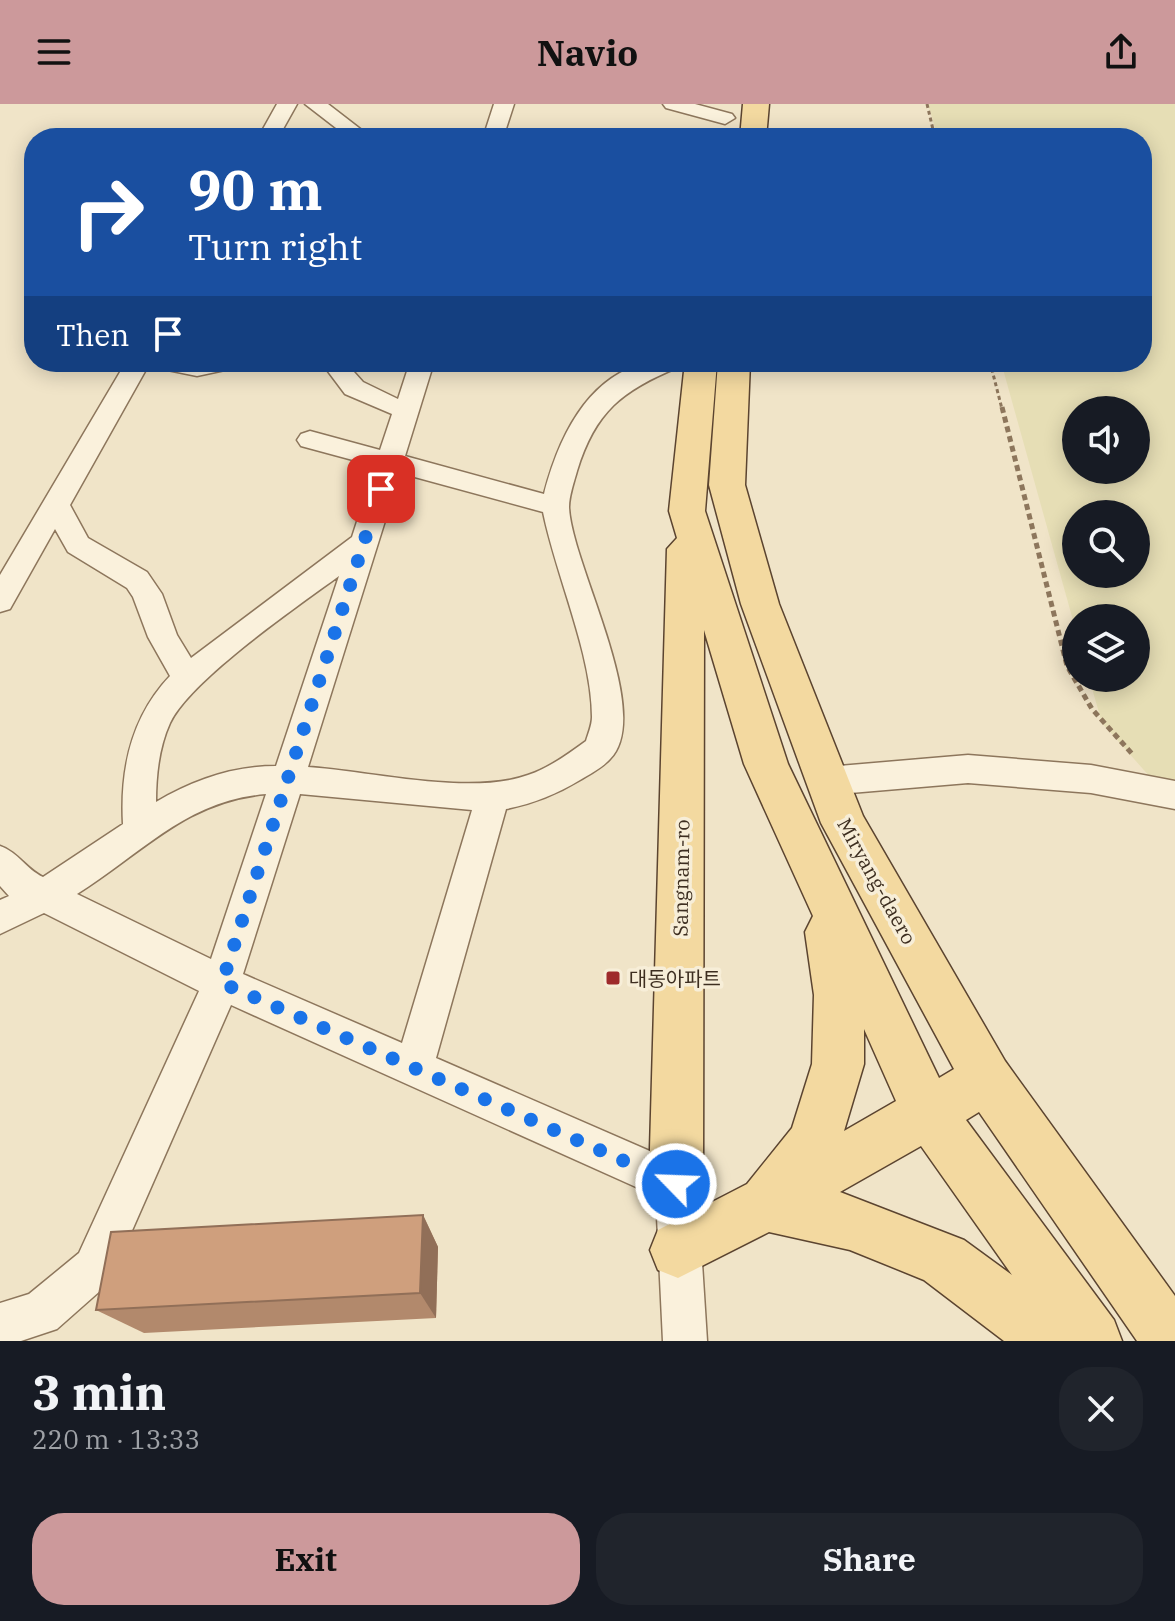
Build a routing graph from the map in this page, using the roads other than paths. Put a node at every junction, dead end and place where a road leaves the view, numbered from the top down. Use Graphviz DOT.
graph roads {
  1 [pos="287,104"];
  2 [pos="315,104"];
  3 [pos="673,104"];
  4 [pos="756,104"];
  5 [pos="725,120"];
  6 [pos="274,128"];
  7 [pos="348,128"];
  8 [pos="754,128"];
  9 [pos="132,372"];
  10 [pos="337,372"];
  11 [pos="419,372"];
  12 [pos="642,372"];
  13 [pos="700,372"];
  14 [pos="733,372"];
  15 [pos="406,410"];
  16 [pos="310,440"];
  17 [pos="389,462"];
  18 [pos="56,505"];
  19 [pos="555,506"];
  20 [pos="687,511"];
  21 [pos="363,543"];
  22 [pos="0,601"];
  23 [pos="187,678"];
  24 [pos="287,781"];
  25 [pos="827,781"];
  26 [pos="1174,794"];
  27 [pos="493,796"];
  28 [pos="141,831"];
  29 [pos="0,861"];
  30 [pos="822,885"];
  31 [pos="45,896"];
  32 [pos="0,918"];
  33 [pos="222,983"];
  34 [pos="414,1068"];
  35 [pos="987,1079"];
  36 [pos="927,1110"];
  37 [pos="676,1184"];
  38 [pos="766,1204"];
  39 [pos="678,1250"];
  40 [pos="0,1325"];
  41 [pos="685,1341"];
  42 [pos="1052,1341"];
  43 [pos="1093,1341"];
  44 [pos="1172,1341"];
  1 -- 6 [label="street"];
  2 -- 7 [label="street"];
  3 -- 5 [label="street"];
  4 -- 8 [label="main road"];
  9 -- 18 [label="street"];
  10 -- 15 [label="street"];
  11 -- 15 [label="street"];
  12 -- 19 [label="street"];
  13 -- 20 [label="main road"];
  14 -- 25 [label="main road, Miryang-daero"];
  15 -- 17 [label="street"];
  16 -- 17 [label="street"];
  17 -- 19 [label="street"];
  17 -- 21 [label="street"];
  18 -- 22 [label="street"];
  18 -- 23 [label="street"];
  19 -- 27 [label="street"];
  20 -- 30 [label="main road"];
  20 -- 37 [label="main road, Sangnam-ro"];
  21 -- 23 [label="street"];
  21 -- 24 [label="street"];
  23 -- 28 [label="street"];
  24 -- 27 [label="street"];
  24 -- 28 [label="street"];
  24 -- 33 [label="street"];
  25 -- 26 [label="street"];
  25 -- 35 [label="main road, Miryang-daero"];
  27 -- 34 [label="street"];
  28 -- 31 [label="street"];
  29 -- 31 [label="street"];
  30 -- 36 [label="main road"];
  30 -- 38 [label="main road"];
  31 -- 32 [label="street"];
  31 -- 33 [label="street"];
  33 -- 34 [label="street"];
  33 -- 40 [label="street"];
  34 -- 37 [label="street"];
  35 -- 36 [label="main road"];
  35 -- 44 [label="main road, Miryang-daero"];
  36 -- 38 [label="main road"];
  36 -- 43 [label="main road"];
  37 -- 39 [label="street, Sangnam-ro"];
  38 -- 39 [label="main road"];
  38 -- 42 [label="main road"];
  39 -- 41 [label="street, Sangnam-ro"];
}
